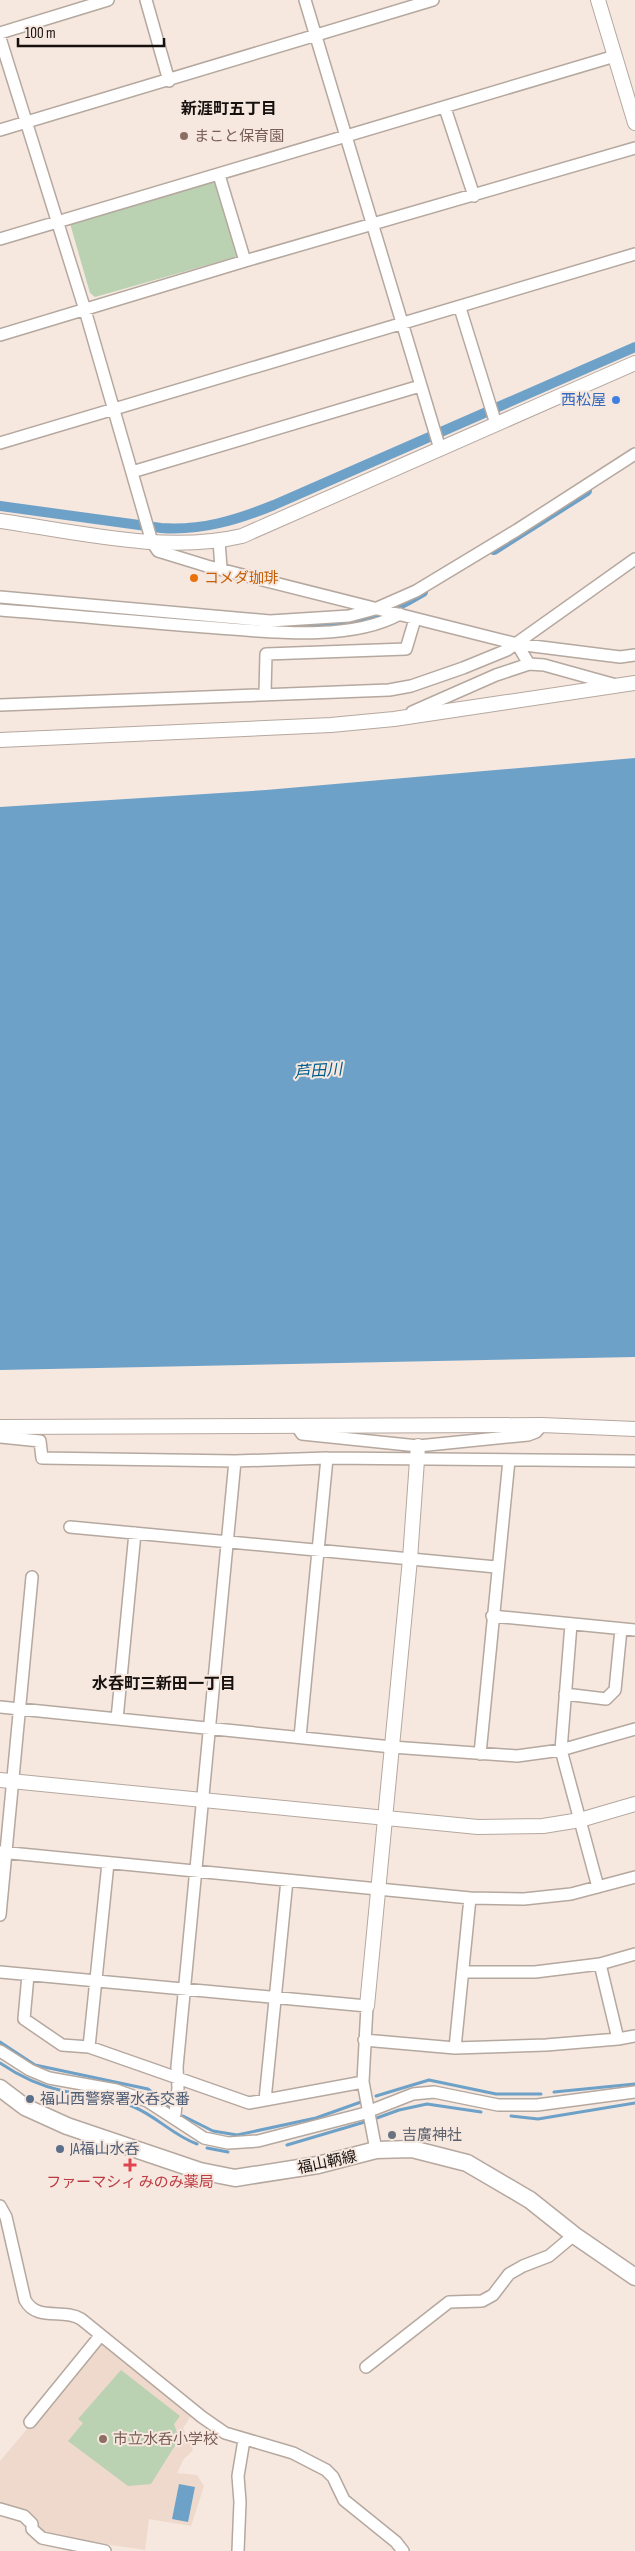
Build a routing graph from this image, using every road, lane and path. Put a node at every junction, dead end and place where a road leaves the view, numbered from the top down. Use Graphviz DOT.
graph roads {
  1 [pos="108,0"];
  2 [pos="146,0"];
  3 [pos="305,0"];
  4 [pos="433,0"];
  5 [pos="598,0"];
  6 [pos="0,33"];
  7 [pos="315,34"];
  8 [pos="0,38"];
  9 [pos="615,56"];
  10 [pos="169,82"];
  11 [pos="445,108"];
  12 [pos="26,123"];
  13 [pos="635,123"];
  14 [pos="0,130"];
  15 [pos="344,136"];
  16 [pos="635,148"];
  17 [pos="220,175"];
  18 [pos="474,196"];
  19 [pos="57,222"];
  20 [pos="371,224"];
  21 [pos="0,239"];
  22 [pos="635,254"];
  23 [pos="245,260"];
  24 [pos="460,308"];
  25 [pos="84,310"];
  26 [pos="402,324"];
  27 [pos="0,335"];
  28 [pos="635,363"];
  29 [pos="420,386"];
  30 [pos="113,410"];
  31 [pos="496,424"];
  32 [pos="0,443"];
  33 [pos="440,449"];
  34 [pos="635,454"];
  35 [pos="132,472"];
  36 [pos="0,521"];
  37 [pos="219,541"];
  38 [pos="152,542"];
  39 [pos="635,559"];
  40 [pos="221,568"];
  41 [pos="0,597"];
  42 [pos="0,610"];
  43 [pos="377,610"];
  44 [pos="397,614"];
  45 [pos="415,619"];
  46 [pos="517,644"];
  47 [pos="635,654"];
  48 [pos="529,664"];
  49 [pos="635,683"];
  50 [pos="618,685"];
  51 [pos="265,694"];
  52 [pos="0,704"];
  53 [pos="394,719"];
  54 [pos="0,740"];
  55 [pos="296,1425"];
  56 [pos="542,1425"];
  57 [pos="0,1426"];
  58 [pos="635,1429"];
  59 [pos="0,1437"];
  60 [pos="418,1452"];
  61 [pos="327,1458"];
  62 [pos="508,1460"];
  63 [pos="235,1461"];
  64 [pos="635,1461"];
  65 [pos="70,1527"];
  66 [pos="135,1533"];
  67 [pos="228,1542"];
  68 [pos="317,1550"];
  69 [pos="410,1559"];
  70 [pos="496,1567"];
  71 [pos="32,1577"];
  72 [pos="492,1616"];
  73 [pos="572,1624"];
  74 [pos="621,1629"];
  75 [pos="635,1630"];
  76 [pos="565,1694"];
  77 [pos="0,1707"];
  78 [pos="20,1710"];
  79 [pos="117,1719"];
  80 [pos="210,1728"];
  81 [pos="635,1729"];
  82 [pos="300,1736"];
  83 [pos="392,1747"];
  84 [pos="561,1750"];
  85 [pos="480,1754"];
  86 [pos="7,1781"];
  87 [pos="204,1800"];
  88 [pos="635,1804"];
  89 [pos="384,1817"];
  90 [pos="580,1820"];
  91 [pos="3,1852"];
  92 [pos="108,1863"];
  93 [pos="197,1871"];
  94 [pos="635,1877"];
  95 [pos="286,1880"];
  96 [pos="598,1887"];
  97 [pos="378,1888"];
  98 [pos="470,1898"];
  99 [pos="0,1915"];
  100 [pos="635,1954"];
  101 [pos="600,1964"];
  102 [pos="0,1972"];
  103 [pos="464,1972"];
  104 [pos="28,1975"];
  105 [pos="95,1981"];
  106 [pos="185,1989"];
  107 [pos="275,1998"];
  108 [pos="367,2006"];
  109 [pos="635,2036"];
  110 [pos="618,2039"];
  111 [pos="364,2040"];
  112 [pos="90,2047"];
  113 [pos="455,2048"];
  114 [pos="0,2052"];
  115 [pos="177,2078"];
  116 [pos="363,2082"];
  117 [pos="0,2088"];
  118 [pos="635,2092"];
  119 [pos="265,2100"];
  120 [pos="175,2114"];
  121 [pos="369,2117"];
  122 [pos="376,2150"];
  123 [pos="0,2206"];
  124 [pos="574,2235"];
  125 [pos="635,2277"];
  126 [pos="100,2336"];
  127 [pos="366,2367"];
  128 [pos="30,2422"];
  129 [pos="244,2440"];
  130 [pos="0,2509"];
  131 [pos="105,2551"];
  132 [pos="238,2551"];
  133 [pos="403,2551"];
  1 -- 6 [label="street"];
  2 -- 10 [label="street"];
  3 -- 7 [label="street"];
  4 -- 7 [label="street"];
  5 -- 9 [label="street"];
  7 -- 10 [label="street"];
  7 -- 15 [label="street"];
  8 -- 12 [label="street"];
  9 -- 11 [label="street"];
  9 -- 13 [label="street"];
  10 -- 12 [label="street"];
  11 -- 15 [label="street"];
  11 -- 18 [label="street"];
  12 -- 14 [label="street"];
  12 -- 19 [label="street"];
  15 -- 17 [label="street"];
  15 -- 20 [label="street"];
  16 -- 18 [label="street"];
  17 -- 19 [label="street"];
  17 -- 23 [label="street"];
  18 -- 20 [label="street"];
  19 -- 21 [label="street"];
  19 -- 25 [label="street"];
  20 -- 23 [label="street"];
  20 -- 26 [label="street"];
  22 -- 24 [label="street"];
  23 -- 25 [label="street"];
  24 -- 26 [label="street"];
  24 -- 31 [label="street"];
  25 -- 27 [label="street"];
  25 -- 30 [label="street"];
  26 -- 29 [label="street"];
  26 -- 30 [label="street"];
  28 -- 31 [label="street"];
  29 -- 33 [label="street"];
  29 -- 35 [label="street"];
  30 -- 32 [label="street"];
  30 -- 35 [label="street"];
  31 -- 33 [label="street"];
  33 -- 37 [label="street"];
  34 -- 43 [label="street"];
  35 -- 38 [label="street"];
  36 -- 38 [label="street"];
  37 -- 38 [label="street"];
  37 -- 40 [label="street"];
  38 -- 40 [label="street"];
  39 -- 46 [label="street"];
  40 -- 43 [label="street"];
  41 -- 43 [label="street"];
  42 -- 44 [label="street"];
  43 -- 44 [label="street"];
  44 -- 45 [label="street"];
  45 -- 46 [label="street"];
  45 -- 51 [label="street"];
  46 -- 47 [label="street"];
  46 -- 48 [label="street"];
  46 -- 51 [label="street"];
  48 -- 50 [label="street"];
  48 -- 53 [label="street"];
  49 -- 50 [label="street"];
  50 -- 53 [label="street"];
  51 -- 52 [label="street"];
  53 -- 54 [label="street"];
  55 -- 56 [label="street"];
  55 -- 57 [label="street"];
  55 -- 60 [label="street"];
  56 -- 58 [label="street"];
  56 -- 60 [label="street"];
  59 -- 63 [label="street"];
  60 -- 61 [label="street"];
  60 -- 62 [label="street"];
  60 -- 69 [label="street"];
  61 -- 63 [label="street"];
  61 -- 68 [label="street"];
  62 -- 64 [label="street"];
  62 -- 70 [label="street"];
  63 -- 67 [label="street"];
  65 -- 66 [label="street"];
  66 -- 67 [label="street"];
  66 -- 79 [label="street"];
  67 -- 68 [label="street"];
  67 -- 80 [label="street"];
  68 -- 69 [label="street"];
  68 -- 82 [label="street"];
  69 -- 70 [label="street"];
  69 -- 83 [label="street"];
  70 -- 72 [label="street"];
  71 -- 78 [label="street"];
  72 -- 73 [label="street"];
  72 -- 85 [label="street"];
  73 -- 74 [label="street"];
  73 -- 76 [label="street"];
  74 -- 75 [label="street"];
  74 -- 76 [label="street"];
  76 -- 84 [label="street"];
  77 -- 78 [label="street"];
  78 -- 79 [label="street"];
  78 -- 86 [label="street"];
  79 -- 80 [label="street"];
  80 -- 82 [label="street"];
  80 -- 87 [label="street"];
  81 -- 84 [label="street"];
  82 -- 83 [label="street"];
  83 -- 85 [label="street"];
  83 -- 89 [label="street"];
  84 -- 85 [label="street"];
  84 -- 90 [label="street"];
  86 -- 87 [label="street"];
  86 -- 91 [label="street"];
  87 -- 89 [label="street"];
  87 -- 93 [label="street"];
  88 -- 90 [label="street"];
  89 -- 90 [label="street"];
  89 -- 97 [label="street"];
  90 -- 96 [label="street"];
  91 -- 92 [label="street"];
  91 -- 99 [label="street"];
  92 -- 93 [label="street"];
  92 -- 105 [label="street"];
  93 -- 95 [label="street"];
  93 -- 106 [label="street"];
  94 -- 96 [label="street"];
  95 -- 97 [label="street"];
  95 -- 107 [label="street"];
  96 -- 98 [label="street"];
  97 -- 98 [label="street"];
  97 -- 108 [label="street"];
  98 -- 103 [label="street"];
  100 -- 101 [label="street"];
  101 -- 103 [label="street"];
  101 -- 110 [label="street"];
  102 -- 104 [label="street"];
  103 -- 113 [label="street"];
  104 -- 105 [label="street"];
  104 -- 112 [label="street"];
  105 -- 106 [label="street"];
  105 -- 112 [label="street"];
  106 -- 107 [label="street"];
  106 -- 115 [label="street"];
  107 -- 108 [label="street"];
  107 -- 119 [label="street"];
  108 -- 111 [label="street"];
  109 -- 110 [label="street"];
  110 -- 113 [label="street"];
  111 -- 113 [label="street"];
  111 -- 116 [label="street"];
  112 -- 115 [label="street"];
  114 -- 121 [label="street"];
  115 -- 119 [label="street"];
  115 -- 120 [label="street"];
  116 -- 119 [label="street"];
  116 -- 121 [label="street"];
  117 -- 122 [label="main road, 福山鞆線"];
  118 -- 121 [label="street"];
  121 -- 122 [label="street"];
  122 -- 124 [label="main road, 福山鞆線"];
  123 -- 126 [label="street"];
  124 -- 125 [label="main road, 福山鞆線"];
  124 -- 127 [label="street"];
  126 -- 128 [label="street"];
  126 -- 129 [label="street"];
  129 -- 132 [label="street"];
  129 -- 133 [label="street"];
  130 -- 131 [label="street"];
}
